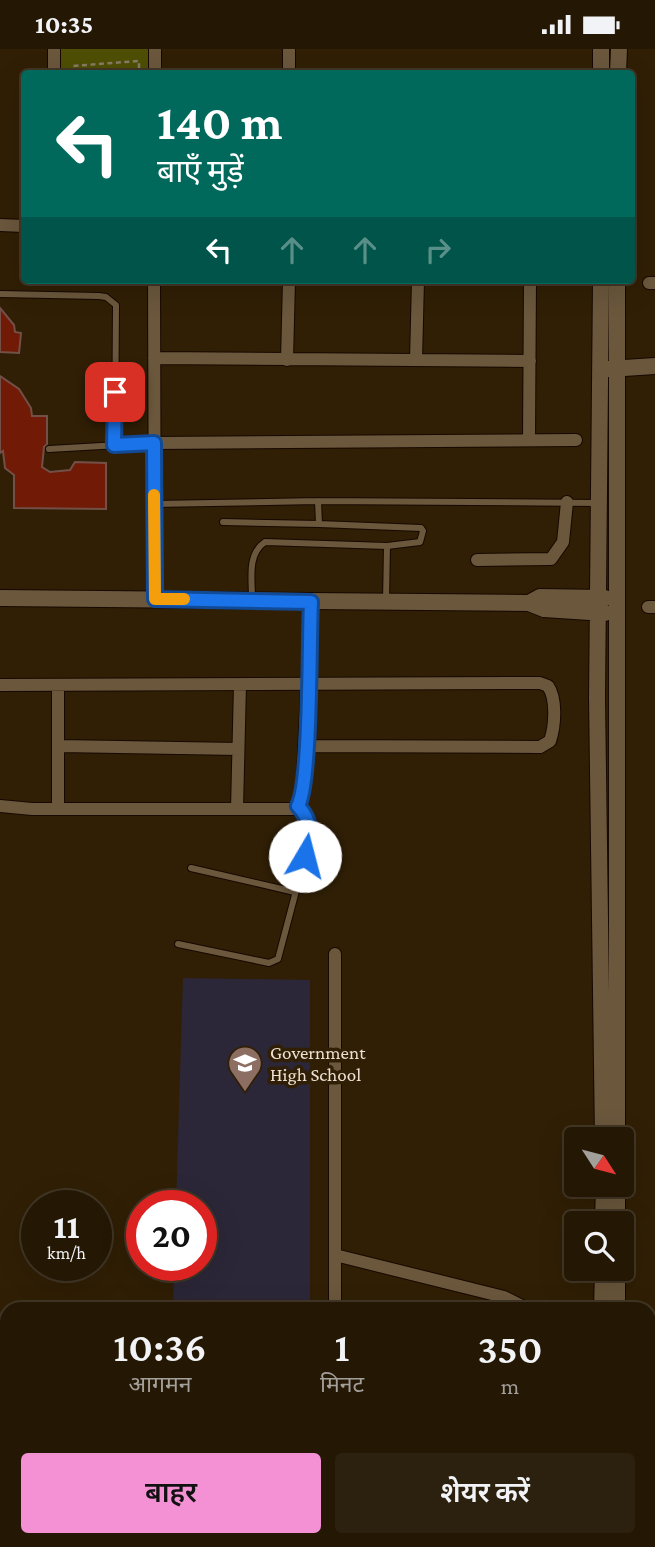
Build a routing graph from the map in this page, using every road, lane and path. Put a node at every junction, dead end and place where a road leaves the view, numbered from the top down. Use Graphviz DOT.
graph roads {
  1 [pos="54,49"];
  2 [pos="155,49"];
  3 [pos="289,49"];
  4 [pos="601,49"];
  5 [pos="618,49"];
  6 [pos="54,70"];
  7 [pos="72,70"];
  8 [pos="139,70"];
  9 [pos="155,70"];
  10 [pos="289,70"];
  11 [pos="601,70"];
  12 [pos="618,70"];
  13 [pos="0,225"];
  14 [pos="21,226"];
  15 [pos="154,284"];
  16 [pos="289,284"];
  17 [pos="418,284"];
  18 [pos="530,284"];
  19 [pos="601,284"];
  20 [pos="617,284"];
  21 [pos="0,294"];
  22 [pos="154,358"];
  23 [pos="286,360"];
  24 [pos="416,360"];
  25 [pos="530,361"];
  26 [pos="655,366"];
  27 [pos="609,369"];
  28 [pos="529,438"];
  29 [pos="576,440"];
  30 [pos="154,443"];
  31 [pos="114,445"];
  32 [pos="49,449"];
  33 [pos="318,501"];
  34 [pos="567,502"];
  35 [pos="600,503"];
  36 [pos="154,504"];
  37 [pos="223,522"];
  38 [pos="320,524"];
  39 [pos="387,546"];
  40 [pos="477,560"];
  41 [pos="0,598"];
  42 [pos="155,599"];
  43 [pos="252,600"];
  44 [pos="311,602"];
  45 [pos="386,604"];
  46 [pos="597,605"];
  47 [pos="617,606"];
  48 [pos="307,684"];
  49 [pos="0,685"];
  50 [pos="240,685"];
  51 [pos="58,686"];
  52 [pos="60,746"];
  53 [pos="305,746"];
  54 [pos="238,749"];
  55 [pos="0,806"];
  56 [pos="298,806"];
  57 [pos="58,809"];
  58 [pos="237,809"];
  59 [pos="191,868"];
  60 [pos="295,892"];
  61 [pos="178,944"];
  62 [pos="335,954"];
  63 [pos="603,1127"];
  64 [pos="617,1127"];
  65 [pos="335,1255"];
  66 [pos="603,1281"];
  67 [pos="617,1281"];
  68 [pos="335,1302"];
  69 [pos="514,1302"];
  70 [pos="603,1302"];
  71 [pos="617,1302"];
  1 -- 6 [label="street"];
  2 -- 9 [label="street"];
  3 -- 10 [label="street"];
  4 -- 11 [label="main road"];
  5 -- 12 [label="main road"];
  7 -- 8 [label="path"];
  13 -- 14 [label="street"];
  15 -- 22 [label="street"];
  16 -- 23 [label="street"];
  17 -- 24 [label="street"];
  18 -- 25 [label="street"];
  19 -- 27 [label="main road"];
  20 -- 27 [label="main road"];
  21 -- 31 [label="lane"];
  22 -- 23 [label="street"];
  22 -- 30 [label="street"];
  23 -- 24 [label="street"];
  24 -- 25 [label="street"];
  25 -- 28 [label="street"];
  26 -- 27 [label="main road"];
  27 -- 35 [label="main road"];
  27 -- 47 [label="main road"];
  28 -- 29 [label="street"];
  28 -- 30 [label="street"];
  30 -- 31 [label="lane"];
  30 -- 36 [label="street"];
  31 -- 32 [label="lane"];
  33 -- 34 [label="lane"];
  33 -- 36 [label="lane"];
  33 -- 38 [label="lane"];
  34 -- 35 [label="lane"];
  34 -- 40 [label="street"];
  35 -- 46 [label="main road"];
  36 -- 42 [label="street"];
  37 -- 38 [label="lane"];
  38 -- 39 [label="lane"];
  39 -- 43 [label="lane"];
  39 -- 45 [label="lane"];
  41 -- 42 [label="main road"];
  42 -- 43 [label="main road"];
  43 -- 44 [label="main road"];
  44 -- 45 [label="main road"];
  44 -- 48 [label="street"];
  45 -- 46 [label="main road"];
  46 -- 47 [label="main road"];
  46 -- 63 [label="main road"];
  47 -- 64 [label="main road"];
  48 -- 50 [label="street"];
  48 -- 53 [label="street"];
  48 -- 53 [label="street"];
  49 -- 51 [label="street"];
  50 -- 51 [label="street"];
  50 -- 54 [label="street"];
  51 -- 52 [label="street"];
  52 -- 54 [label="street"];
  52 -- 57 [label="street"];
  53 -- 56 [label="street"];
  54 -- 58 [label="street"];
  55 -- 57 [label="street"];
  56 -- 58 [label="street"];
  56 -- 60 [label="lane"];
  57 -- 58 [label="street"];
  59 -- 60 [label="lane"];
  60 -- 61 [label="lane"];
  62 -- 65 [label="street"];
  65 -- 68 [label="street"];
  65 -- 69 [label="street"];
  66 -- 70 [label="main road"];
  67 -- 71 [label="main road"];
}
